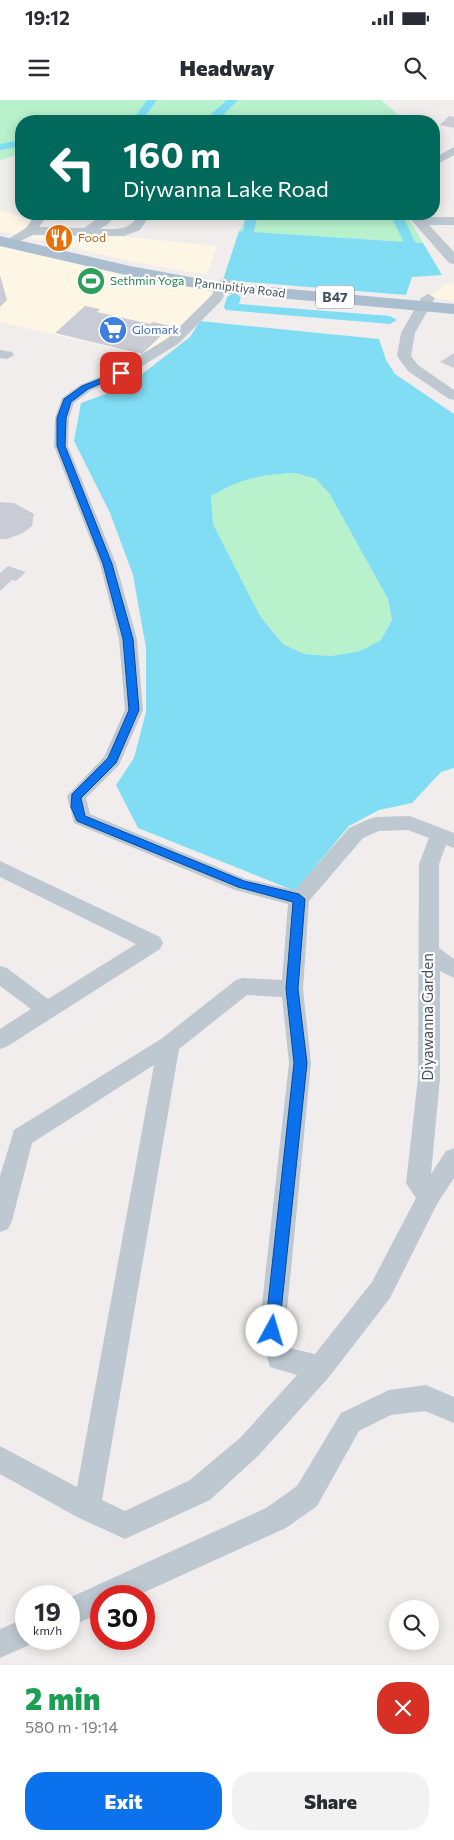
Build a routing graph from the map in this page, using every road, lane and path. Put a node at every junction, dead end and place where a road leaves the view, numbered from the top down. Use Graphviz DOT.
graph roads {
  1 [pos="454,150"];
  2 [pos="440,159"];
  3 [pos="38,220"];
  4 [pos="105,220"];
  5 [pos="142,220"];
  6 [pos="418,220"];
  7 [pos="440,220"];
  8 [pos="454,221"];
  9 [pos="31,231"];
  10 [pos="87,232"];
  11 [pos="0,234"];
  12 [pos="16,238"];
  13 [pos="0,241"];
  14 [pos="454,260"];
  15 [pos="225,285"];
  16 [pos="426,302"];
  17 [pos="454,302"];
  18 [pos="454,309"];
  19 [pos="454,396"];
  20 [pos="447,837"];
  21 [pos="0,868"];
  22 [pos="299,899"];
  23 [pos="428,951"];
  24 [pos="454,970"];
  25 [pos="0,974"];
  26 [pos="292,989"];
  27 [pos="46,1009"];
  28 [pos="0,1040"];
  29 [pos="169,1045"];
  30 [pos="454,1158"];
  31 [pos="429,1197"];
  32 [pos="0,1221"];
  33 [pos="320,1368"];
  34 [pos="454,1410"];
  35 [pos="0,1460"];
  36 [pos="87,1507"];
  37 [pos="129,1585"];
  38 [pos="15,1637"];
  39 [pos="0,1644"];
  1 -- 2 [label="street"];
  3 -- 9 [label="street"];
  4 -- 10 [label="street"];
  5 -- 10 [label="street"];
  6 -- 14 [label="street"];
  7 -- 8 [label="street"];
  9 -- 10 [label="street"];
  9 -- 12 [label="street"];
  11 -- 12 [label="main road, Pannipitiya Road / B47"];
  12 -- 15 [label="main road, Pannipitiya Road / B47"];
  13 -- 15 [label="main road, Pannipitiya Road / B47"];
  15 -- 16 [label="main road, Pannipitiya Road / B47"];
  15 -- 22 [label="street"];
  16 -- 17 [label="main road, Pannipitiya Road / B47"];
  16 -- 18 [label="main road, Pannipitiya Road / B47"];
  16 -- 19 [label="street"];
  20 -- 22 [label="street, Diyawanna Garden"];
  20 -- 23 [label="street, Diyawanna Garden"];
  21 -- 27 [label="street"];
  22 -- 26 [label="street"];
  23 -- 24 [label="street"];
  23 -- 31 [label="street, Diyawanna Garden"];
  25 -- 27 [label="street"];
  26 -- 29 [label="street"];
  26 -- 33 [label="street"];
  27 -- 28 [label="street"];
  29 -- 32 [label="street"];
  29 -- 36 [label="street"];
  30 -- 31 [label="street"];
  31 -- 33 [label="street"];
  33 -- 36 [label="street"];
  34 -- 37 [label="street"];
  35 -- 36 [label="street"];
  38 -- 39 [label="street"];
}
